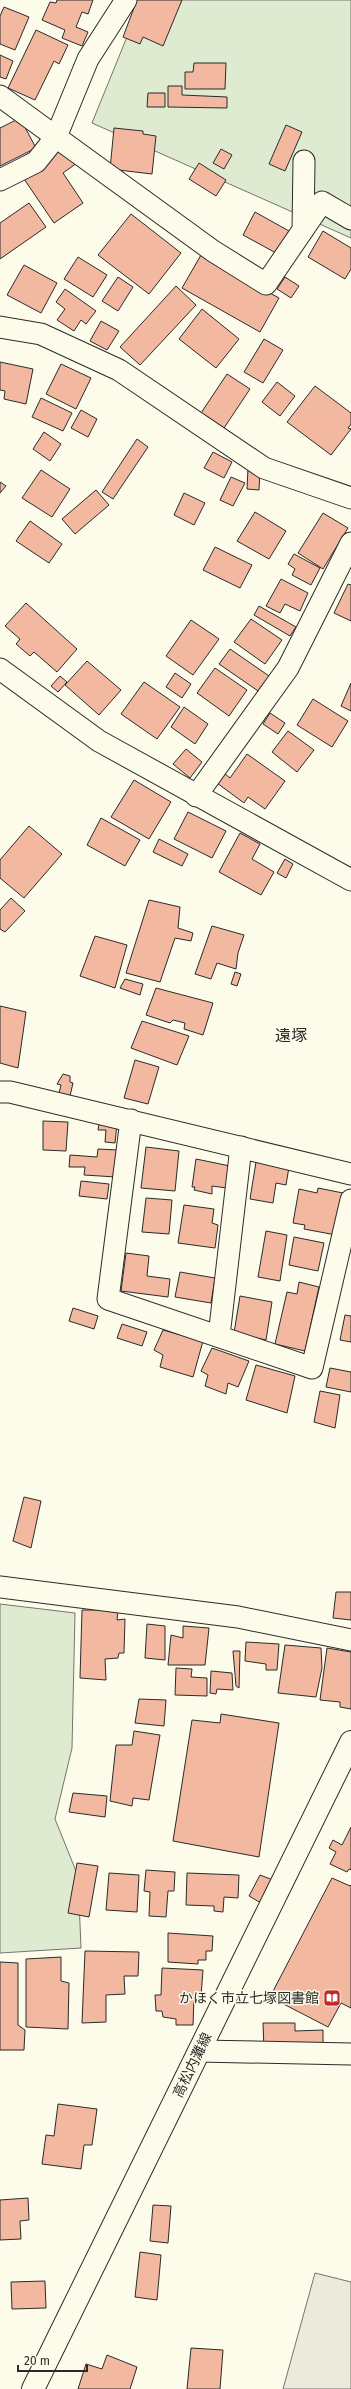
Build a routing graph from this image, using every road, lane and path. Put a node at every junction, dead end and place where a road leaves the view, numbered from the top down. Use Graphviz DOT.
graph roads {
  1 [pos="126,0"];
  2 [pos="0,96"];
  3 [pos="56,137"];
  4 [pos="304,161"];
  5 [pos="0,180"];
  6 [pos="351,219"];
  7 [pos="303,230"];
  8 [pos="0,327"];
  9 [pos="351,498"];
  10 [pos="351,543"];
  11 [pos="0,669"];
  12 [pos="196,796"];
  13 [pos="351,880"];
  14 [pos="0,1092"];
  15 [pos="132,1120"];
  16 [pos="241,1147"];
  17 [pos="351,1174"];
  18 [pos="351,1200"];
  19 [pos="219,1336"];
  20 [pos="0,1587"];
  21 [pos="351,1640"];
  22 [pos="351,1742"];
  23 [pos="199,2051"];
  24 [pos="351,2054"];
  25 [pos="33,2389"];
  1 -- 3 [label="street"];
  2 -- 3 [label="street"];
  3 -- 5 [label="street"];
  3 -- 7 [label="street"];
  4 -- 7 [label="street"];
  6 -- 7 [label="street"];
  8 -- 9 [label="street"];
  10 -- 12 [label="street"];
  11 -- 12 [label="street"];
  12 -- 13 [label="street"];
  14 -- 15 [label="street"];
  15 -- 16 [label="street"];
  15 -- 19 [label="street"];
  16 -- 17 [label="street"];
  16 -- 19 [label="street"];
  18 -- 19 [label="street"];
  20 -- 21 [label="street"];
  22 -- 23 [label="main road, 高松内灘線"];
  23 -- 24 [label="street"];
  23 -- 25 [label="main road, 高松内灘線"];
}
